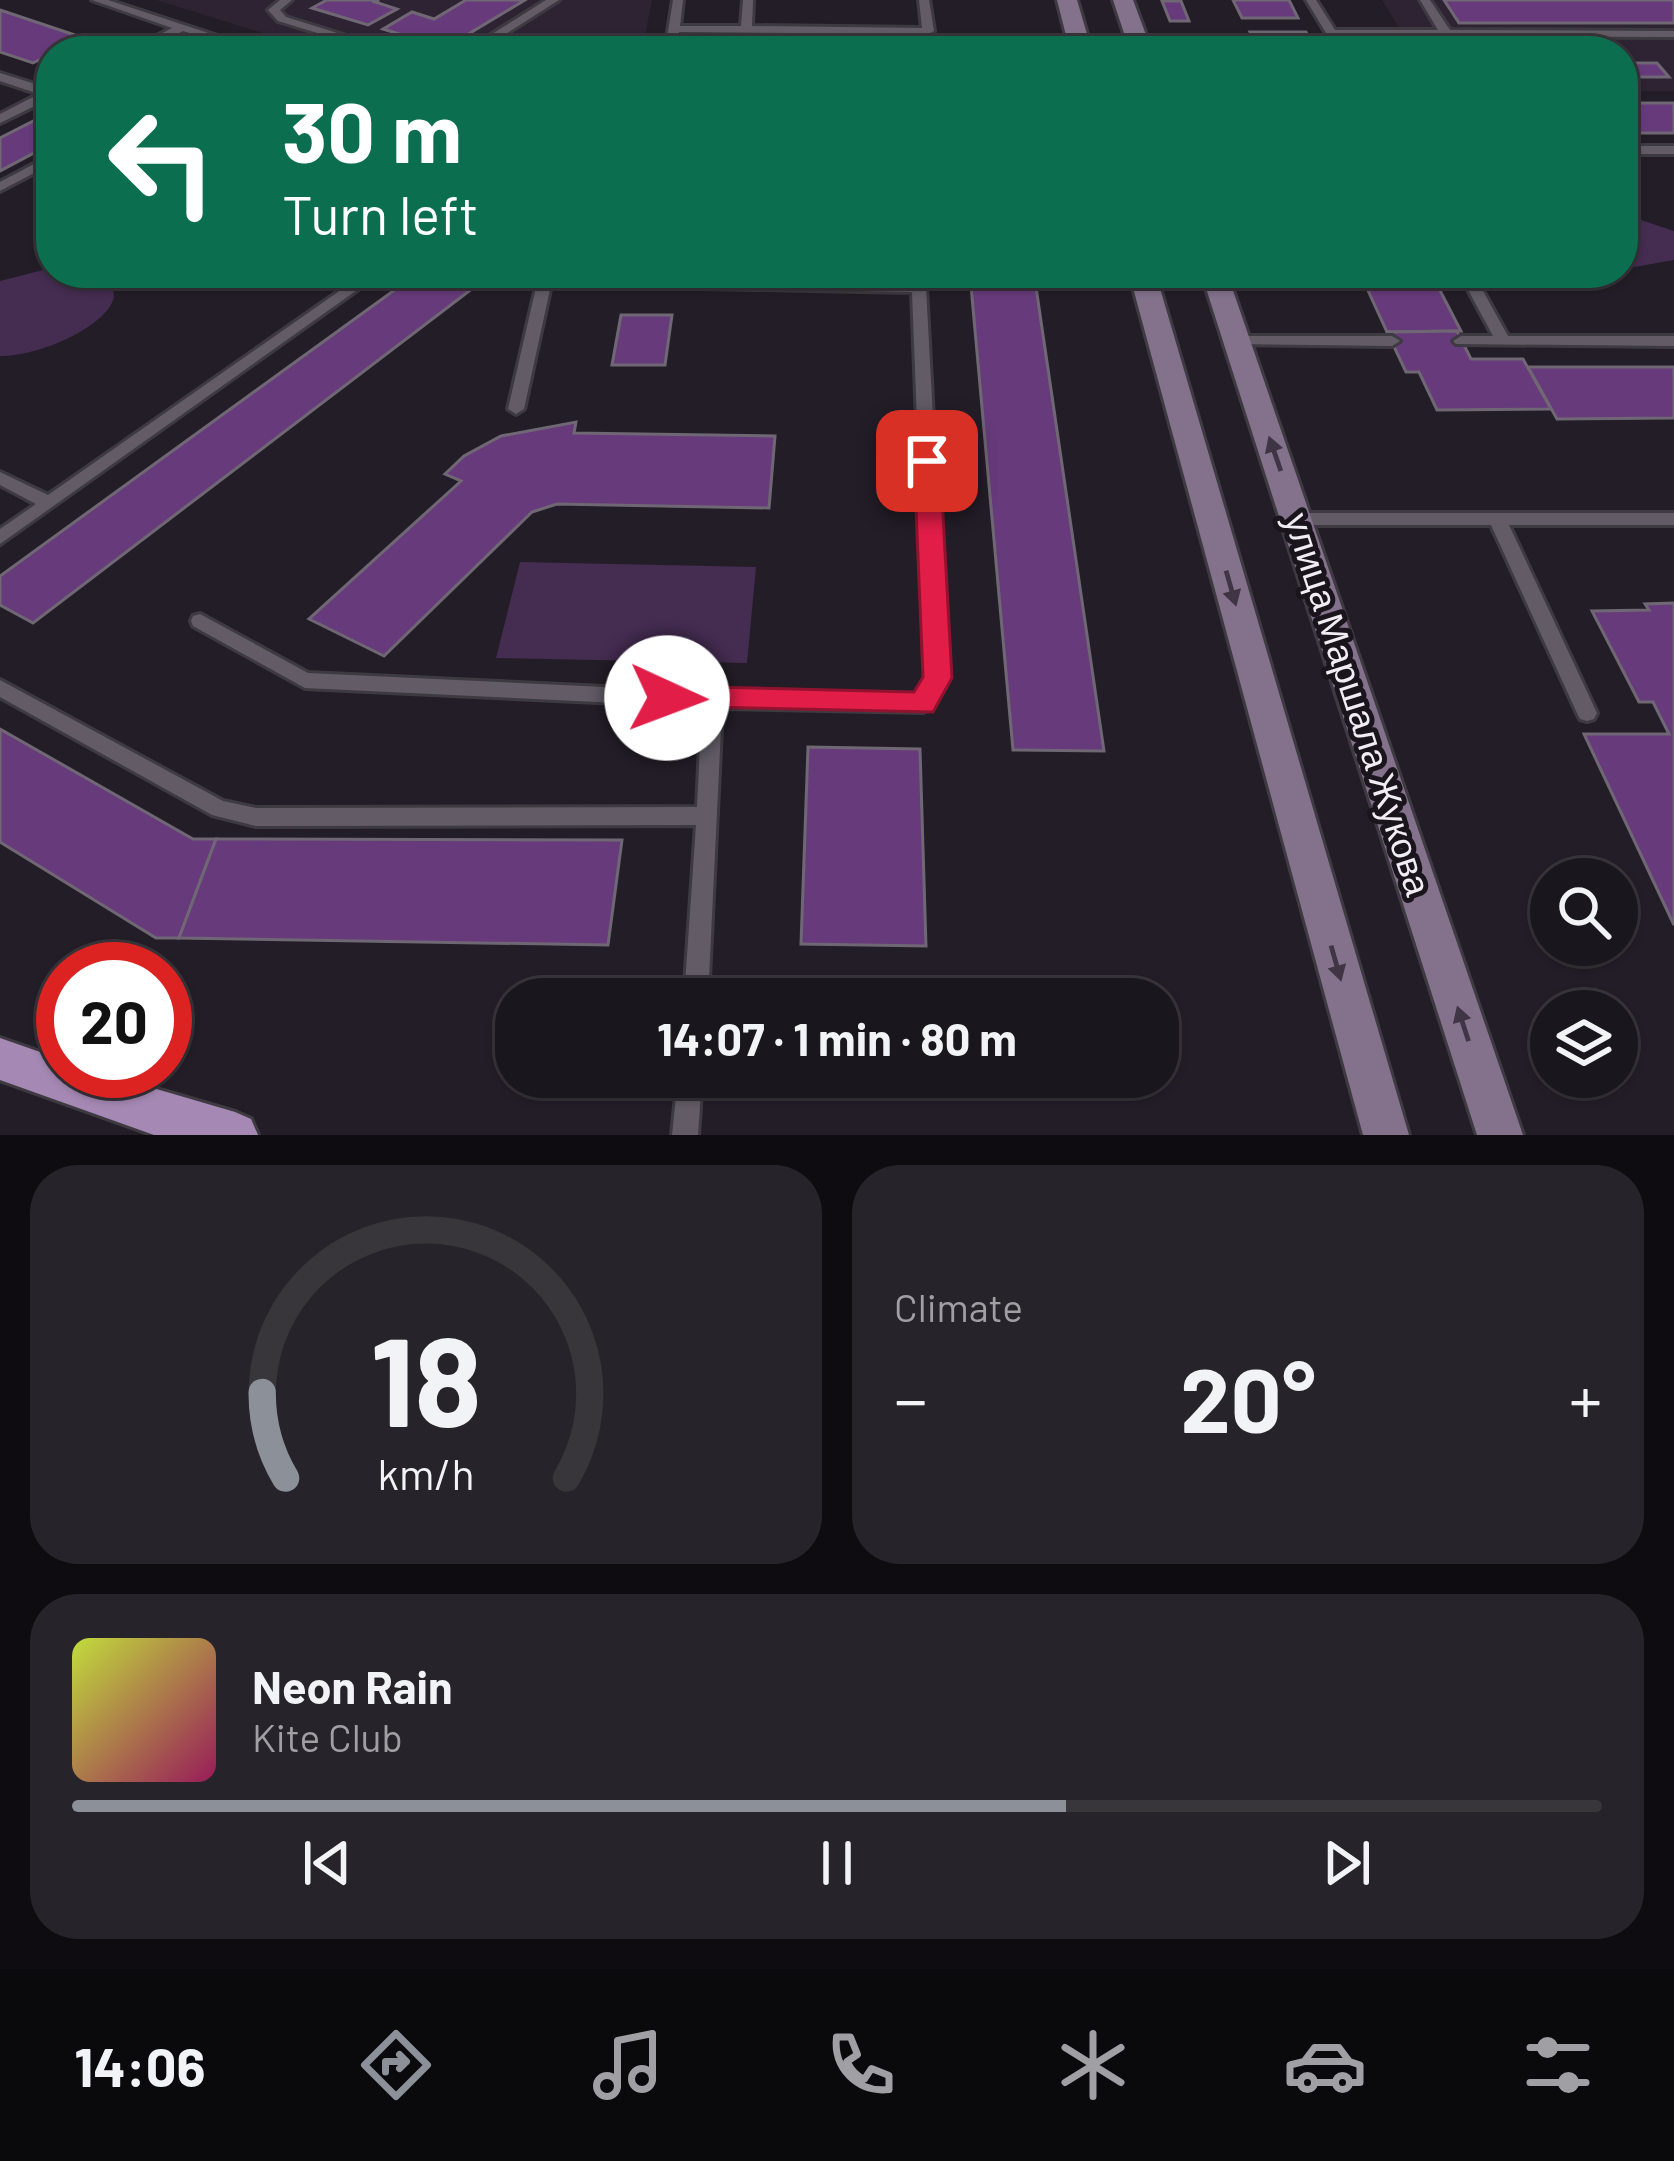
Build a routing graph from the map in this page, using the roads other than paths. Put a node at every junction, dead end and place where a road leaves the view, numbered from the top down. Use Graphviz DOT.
graph roads {
  1 [pos="287,0"];
  2 [pos="554,0"];
  3 [pos="678,0"];
  4 [pos="748,0"];
  5 [pos="924,0"];
  6 [pos="1067,0"];
  7 [pos="1123,0"];
  8 [pos="1311,0"];
  9 [pos="1425,0"];
  10 [pos="103,1"];
  11 [pos="182,27"];
  12 [pos="674,29"];
  13 [pos="746,30"];
  14 [pos="1333,33"];
  15 [pos="1447,33"];
  16 [pos="1674,34"];
  17 [pos="164,36"];
  18 [pos="210,36"];
  19 [pos="339,36"];
  20 [pos="495,36"];
  21 [pos="673,36"];
  22 [pos="1077,36"];
  23 [pos="1136,36"];
  24 [pos="1335,36"];
  25 [pos="0,77"];
  26 [pos="36,89"];
  27 [pos="36,101"];
  28 [pos="0,119"];
  29 [pos="1638,150"];
  30 [pos="1674,150"];
  31 [pos="36,167"];
  32 [pos="0,187"];
  33 [pos="353,288"];
  34 [pos="534,288"];
  35 [pos="919,288"];
  36 [pos="1147,288"];
  37 [pos="1219,288"];
  38 [pos="1474,288"];
  39 [pos="1674,340"];
  40 [pos="1237,341"];
  41 [pos="1392,341"];
  42 [pos="1461,341"];
  43 [pos="1503,341"];
  44 [pos="515,409"];
  45 [pos="0,478"];
  46 [pos="49,503"];
  47 [pos="1298,519"];
  48 [pos="1497,519"];
  49 [pos="1674,519"];
  50 [pos="0,538"];
  51 [pos="200,621"];
  52 [pos="0,688"];
  53 [pos="712,700"];
  54 [pos="1587,712"];
  55 [pos="706,816"];
  56 [pos="697,978"];
  57 [pos="0,1059"];
  58 [pos="688,1098"];
  59 [pos="235,1135"];
  60 [pos="685,1135"];
  61 [pos="1386,1135"];
  62 [pos="1500,1135"];
  1 -- 19 [label="lane"];
  2 -- 20 [label="lane"];
  3 -- 12 [label="lane"];
  4 -- 13 [label="lane"];
  5 -- 13 [label="lane"];
  6 -- 22 [label="main road"];
  7 -- 23 [label="main road"];
  8 -- 14 [label="lane"];
  9 -- 15 [label="lane"];
  10 -- 11 [label="lane"];
  11 -- 17 [label="lane"];
  11 -- 18 [label="lane"];
  12 -- 13 [label="lane"];
  12 -- 21 [label="lane"];
  14 -- 15 [label="lane"];
  14 -- 24 [label="lane"];
  15 -- 16 [label="lane"];
  25 -- 26 [label="lane"];
  27 -- 28 [label="lane"];
  29 -- 30 [label="lane"];
  31 -- 32 [label="lane"];
  33 -- 46 [label="lane"];
  34 -- 44 [label="lane"];
  35 -- 53 [label="lane"];
  36 -- 61 [label="main road, one-way"];
  37 -- 40 [label="main road, улица Маршала Жукова"];
  38 -- 43 [label="lane"];
  39 -- 43 [label="lane"];
  40 -- 41 [label="lane"];
  47 -- 40 [label="main road, улица Маршала Жукова, one-way"];
  42 -- 43 [label="lane"];
  45 -- 46 [label="lane"];
  46 -- 50 [label="lane"];
  47 -- 48 [label="lane"];
  62 -- 47 [label="main road, улица Маршала Жукова, one-way"];
  48 -- 49 [label="lane"];
  48 -- 54 [label="lane"];
  51 -- 53 [label="lane"];
  52 -- 55 [label="lane"];
  53 -- 55 [label="lane"];
  55 -- 56 [label="lane"];
  57 -- 59 [label="main road"];
  58 -- 60 [label="lane"];
}
